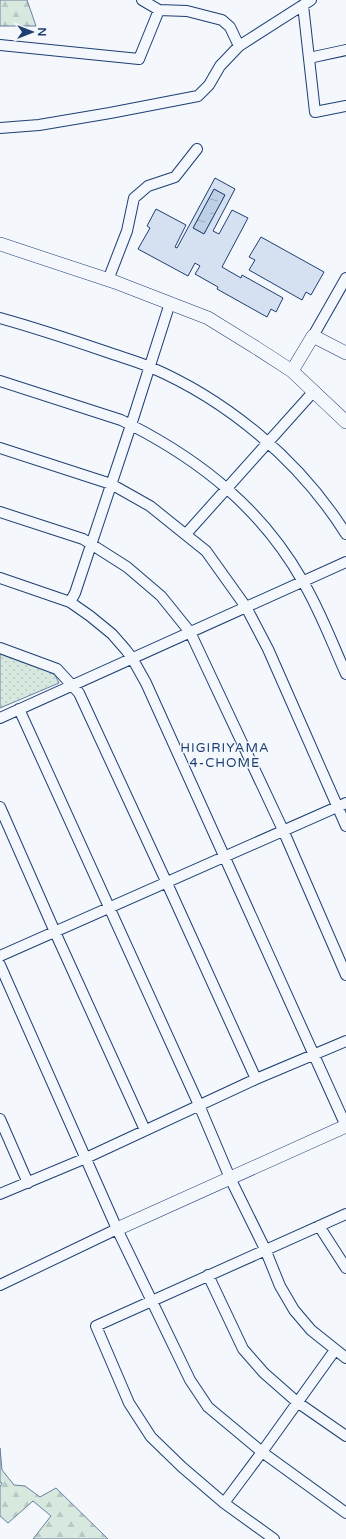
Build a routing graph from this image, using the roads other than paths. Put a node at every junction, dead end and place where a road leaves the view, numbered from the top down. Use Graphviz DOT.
graph roads {
  1 [pos="142,0"];
  2 [pos="307,2"];
  3 [pos="159,10"];
  4 [pos="0,45"];
  5 [pos="240,46"];
  6 [pos="346,50"];
  7 [pos="309,58"];
  8 [pos="346,106"];
  9 [pos="0,128"];
  10 [pos="197,149"];
  11 [pos="0,244"];
  12 [pos="346,278"];
  13 [pos="108,280"];
  14 [pos="342,293"];
  15 [pos="170,303"];
  16 [pos="0,318"];
  17 [pos="313,336"];
  18 [pos="346,353"];
  19 [pos="150,367"];
  20 [pos="292,372"];
  21 [pos="0,381"];
  22 [pos="314,391"];
  23 [pos="346,422"];
  24 [pos="131,425"];
  25 [pos="268,443"];
  26 [pos="0,448"];
  27 [pos="111,484"];
  28 [pos="228,488"];
  29 [pos="0,512"];
  30 [pos="186,534"];
  31 [pos="346,534"];
  32 [pos="91,543"];
  33 [pos="346,562"];
  34 [pos="0,578"];
  35 [pos="303,581"];
  36 [pos="70,602"];
  37 [pos="246,607"];
  38 [pos="190,632"];
  39 [pos="0,648"];
  40 [pos="132,658"];
  41 [pos="346,674"];
  42 [pos="73,685"];
  43 [pos="19,709"];
  44 [pos="0,718"];
  45 [pos="342,805"];
  46 [pos="0,808"];
  47 [pos="346,826"];
  48 [pos="283,830"];
  49 [pos="224,856"];
  50 [pos="167,882"];
  51 [pos="110,908"];
  52 [pos="54,932"];
  53 [pos="0,956"];
  54 [pos="0,965"];
  55 [pos="346,975"];
  56 [pos="346,1040"];
  57 [pos="313,1055"];
  58 [pos="256,1079"];
  59 [pos="199,1105"];
  60 [pos="0,1119"];
  61 [pos="346,1126"];
  62 [pos="145,1130"];
  63 [pos="86,1158"];
  64 [pos="230,1178"];
  65 [pos="28,1182"];
  66 [pos="0,1194"];
  67 [pos="346,1214"];
  68 [pos="319,1226"];
  69 [pos="117,1229"];
  70 [pos="265,1249"];
  71 [pos="346,1268"];
  72 [pos="208,1275"];
  73 [pos="0,1286"];
  74 [pos="152,1300"];
  75 [pos="336,1350"];
  76 [pos="346,1358"];
  77 [pos="298,1402"];
  78 [pos="346,1436"];
  79 [pos="262,1452"];
  80 [pos="224,1503"];
  81 [pos="346,1513"];
  82 [pos="274,1539"];
  1 -- 3 [label="street"];
  2 -- 5 [label="street"];
  2 -- 7 [label="street"];
  3 -- 4 [label="street"];
  3 -- 5 [label="street"];
  5 -- 9 [label="street"];
  6 -- 7 [label="street"];
  7 -- 8 [label="street"];
  10 -- 13 [label="street"];
  11 -- 13 [label="street"];
  12 -- 14 [label="street"];
  13 -- 15 [label="street"];
  14 -- 17 [label="street"];
  15 -- 19 [label="street"];
  15 -- 20 [label="street"];
  16 -- 19 [label="street"];
  17 -- 18 [label="street"];
  17 -- 20 [label="street"];
  19 -- 24 [label="street"];
  19 -- 25 [label="street"];
  20 -- 22 [label="street"];
  21 -- 24 [label="street"];
  22 -- 23 [label="street"];
  22 -- 25 [label="street"];
  24 -- 27 [label="street"];
  24 -- 28 [label="street"];
  25 -- 28 [label="street"];
  25 -- 31 [label="street"];
  26 -- 27 [label="street"];
  27 -- 30 [label="street"];
  27 -- 32 [label="street"];
  28 -- 30 [label="street"];
  28 -- 35 [label="street"];
  29 -- 32 [label="street"];
  30 -- 37 [label="street"];
  32 -- 36 [label="street"];
  32 -- 38 [label="street"];
  33 -- 35 [label="street"];
  34 -- 36 [label="street"];
  35 -- 37 [label="street"];
  35 -- 41 [label="street"];
  36 -- 40 [label="street"];
  37 -- 38 [label="street"];
  37 -- 45 [label="street"];
  38 -- 40 [label="street"];
  38 -- 48 [label="street"];
  39 -- 42 [label="street"];
  40 -- 42 [label="street"];
  40 -- 49 [label="street"];
  42 -- 43 [label="street"];
  42 -- 50 [label="street"];
  43 -- 44 [label="street"];
  43 -- 51 [label="street"];
  45 -- 47 [label="street"];
  45 -- 48 [label="street"];
  46 -- 52 [label="street"];
  48 -- 49 [label="street"];
  48 -- 55 [label="street"];
  49 -- 50 [label="street"];
  49 -- 57 [label="street"];
  50 -- 51 [label="street"];
  50 -- 58 [label="street"];
  51 -- 52 [label="street"];
  51 -- 59 [label="street"];
  52 -- 53 [label="street"];
  52 -- 62 [label="street"];
  54 -- 63 [label="street"];
  56 -- 57 [label="street"];
  57 -- 58 [label="street"];
  57 -- 61 [label="street"];
  58 -- 59 [label="street"];
  59 -- 62 [label="street"];
  59 -- 64 [label="street"];
  60 -- 65 [label="street"];
  61 -- 64 [label="street"];
  62 -- 63 [label="street"];
  63 -- 65 [label="street"];
  63 -- 69 [label="street"];
  64 -- 69 [label="street"];
  64 -- 70 [label="street"];
  65 -- 66 [label="street"];
  67 -- 68 [label="street"];
  68 -- 70 [label="street"];
  68 -- 71 [label="street"];
  69 -- 73 [label="street"];
  69 -- 74 [label="street"];
  70 -- 72 [label="street"];
  70 -- 75 [label="street"];
  72 -- 74 [label="street"];
  72 -- 77 [label="street"];
  74 -- 79 [label="street"];
  74 -- 80 [label="street"];
  75 -- 76 [label="street"];
  75 -- 77 [label="street"];
  77 -- 78 [label="street"];
  77 -- 79 [label="street"];
  79 -- 80 [label="street"];
  79 -- 81 [label="street"];
  80 -- 82 [label="street"];
}
